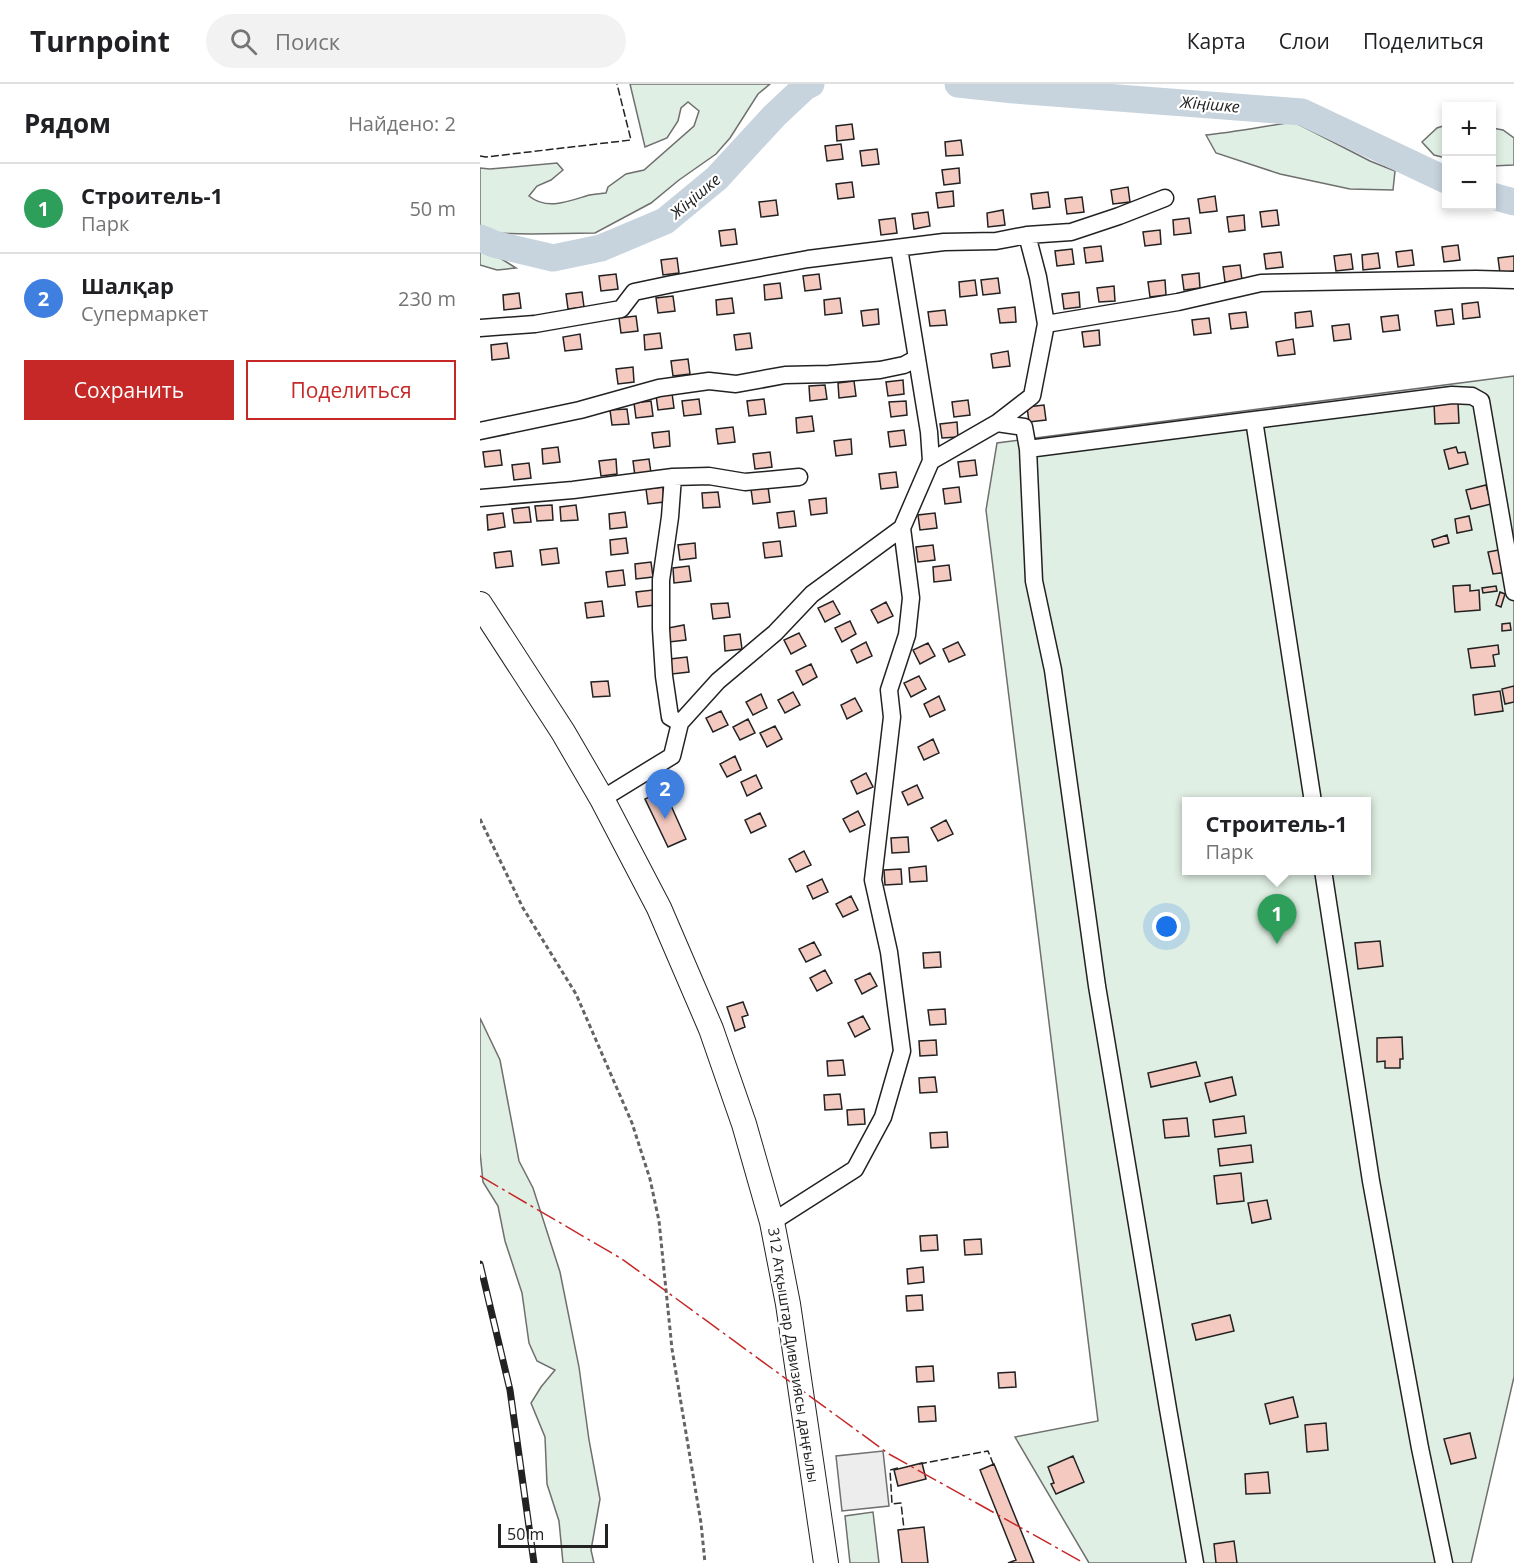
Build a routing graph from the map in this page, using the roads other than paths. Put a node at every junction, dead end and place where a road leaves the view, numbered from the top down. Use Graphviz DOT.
graph roads {
  1 [pos="1165,198"];
  2 [pos="1027,235"];
  3 [pos="900,248"];
  4 [pos="1514,280"];
  5 [pos="1046,324"];
  6 [pos="480,328"];
  7 [pos="917,358"];
  8 [pos="1254,420"];
  9 [pos="997,423"];
  10 [pos="480,431"];
  11 [pos="1028,449"];
  12 [pos="931,460"];
  13 [pos="673,477"];
  14 [pos="799,477"];
  15 [pos="480,498"];
  16 [pos="902,528"];
  17 [pos="1514,592"];
  18 [pos="480,604"];
  19 [pos="680,723"];
  20 [pos="1312,797"];
  21 [pos="602,799"];
  22 [pos="1324,875"];
  23 [pos="772,1222"];
  24 [pos="826,1563"];
  25 [pos="1195,1563"];
  26 [pos="1444,1563"];
  1 -- 2 [label="lane"];
  2 -- 3 [label="lane"];
  2 -- 5 [label="lane"];
  3 -- 6 [label="lane"];
  3 -- 7 [label="lane"];
  4 -- 5 [label="lane"];
  5 -- 9 [label="lane"];
  7 -- 10 [label="lane"];
  7 -- 12 [label="lane"];
  8 -- 11 [label="lane"];
  8 -- 17 [label="lane"];
  8 -- 20 [label="lane"];
  9 -- 11 [label="lane"];
  9 -- 12 [label="lane"];
  11 -- 25 [label="lane"];
  12 -- 16 [label="lane"];
  13 -- 14 [label="lane"];
  13 -- 15 [label="lane"];
  13 -- 19 [label="lane"];
  16 -- 19 [label="lane"];
  16 -- 23 [label="lane"];
  18 -- 21 [label="highway, 312 Атқыштар Дивизиясы даңғылы"];
  19 -- 21 [label="lane"];
  21 -- 23 [label="highway, 312 Атқыштар Дивизиясы даңғылы"];
  22 -- 26 [label="lane"];
  23 -- 24 [label="highway, 312 Атқыштар Дивизиясы даңғылы"];
}
